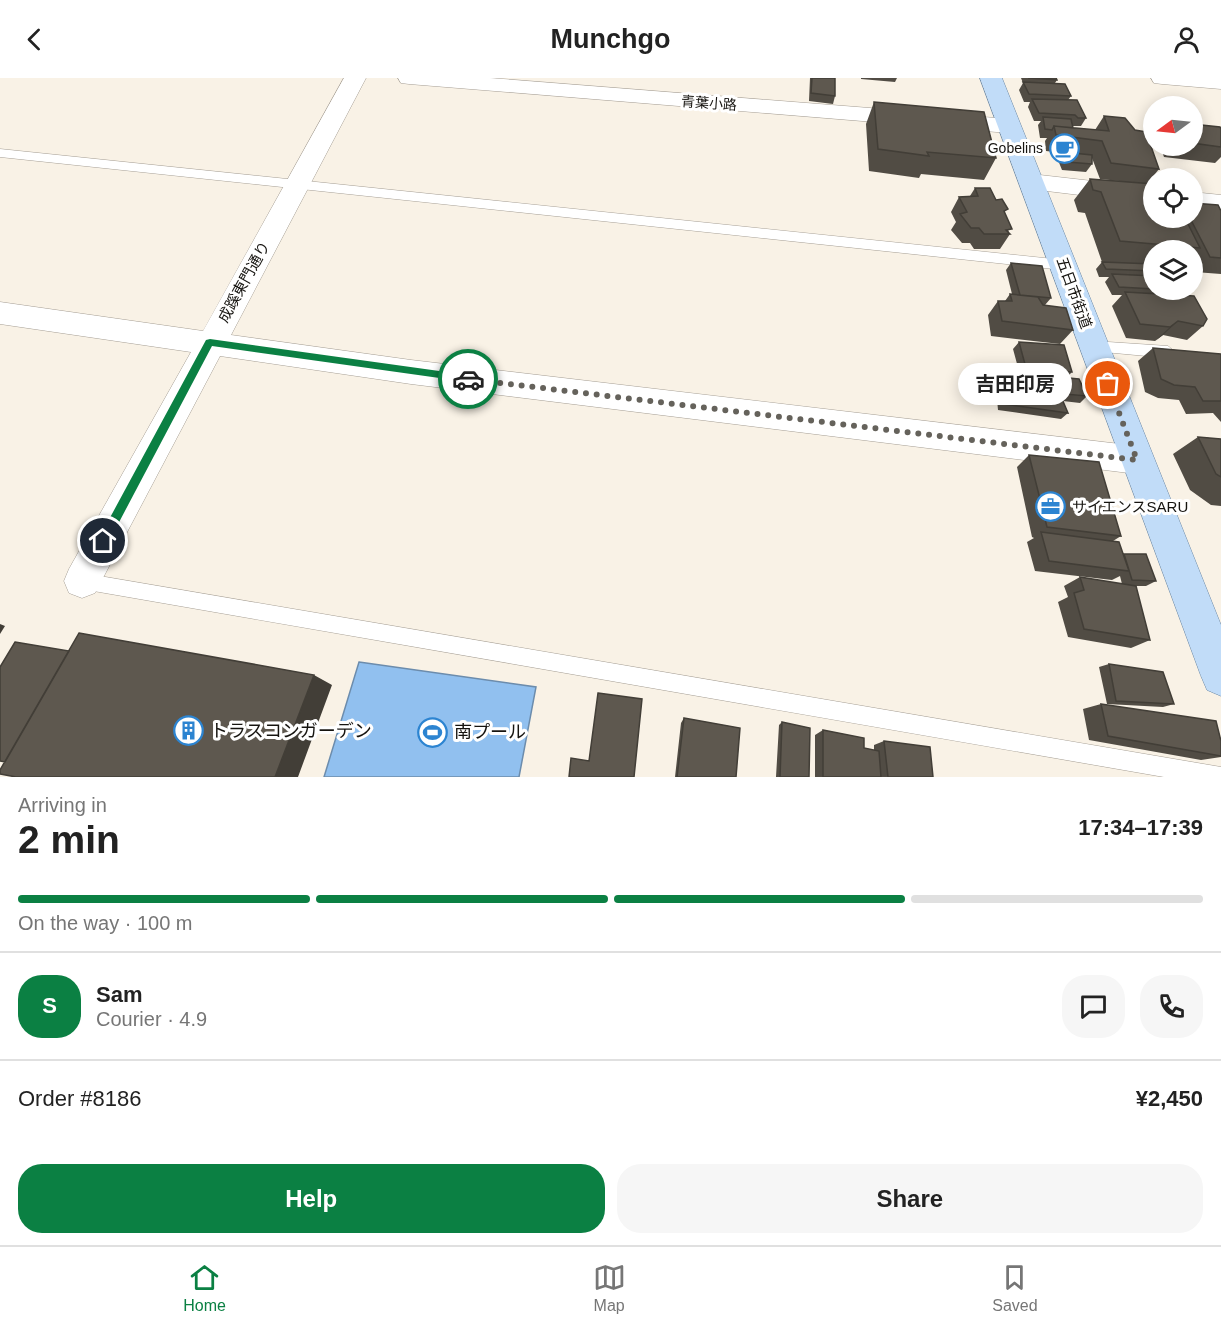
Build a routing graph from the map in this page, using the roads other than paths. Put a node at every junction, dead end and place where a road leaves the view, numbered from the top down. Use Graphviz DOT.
graph roads {
  1 [pos="355,78"];
  2 [pos="409,78"];
  3 [pos="991,78"];
  4 [pos="1162,78"];
  5 [pos="1221,83"];
  6 [pos="1009,126"];
  7 [pos="0,153"];
  8 [pos="1031,182"];
  9 [pos="299,184"];
  10 [pos="1143,195"];
  11 [pos="1203,201"];
  12 [pos="1221,203"];
  13 [pos="1063,265"];
  14 [pos="0,313"];
  15 [pos="210,342"];
  16 [pos="1093,346"];
  17 [pos="1186,354"];
  18 [pos="1137,460"];
  19 [pos="82,581"];
  20 [pos="1221,676"];
  21 [pos="1221,777"];
  1 -- 9 [label="street, 成蹊東門通り"];
  2 -- 6 [label="street, 青葉小路"];
  3 -- 6 [label="main road, 五日市街道"];
  4 -- 5 [label="street"];
  6 -- 8 [label="main road, 五日市街道"];
  7 -- 9 [label="lane"];
  8 -- 10 [label="street"];
  8 -- 13 [label="main road, 五日市街道"];
  9 -- 13 [label="lane"];
  9 -- 15 [label="street, 成蹊東門通り"];
  11 -- 12 [label="street"];
  13 -- 16 [label="main road, 五日市街道"];
  14 -- 15 [label="street"];
  15 -- 18 [label="street"];
  15 -- 19 [label="street, 成蹊東門通り"];
  16 -- 17 [label="lane"];
  16 -- 18 [label="main road, 五日市街道"];
  18 -- 20 [label="main road, 五日市街道"];
  19 -- 21 [label="lane"];
}
